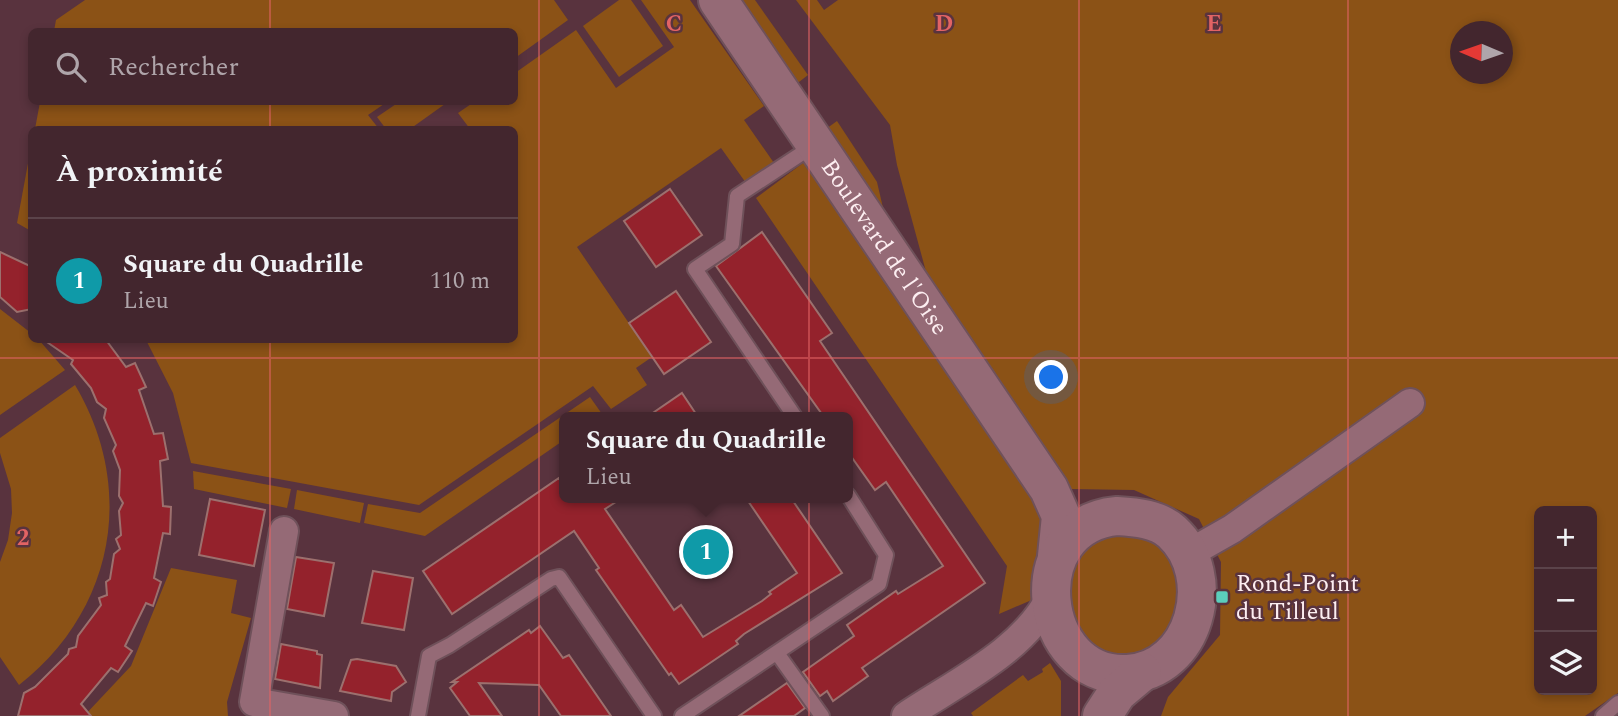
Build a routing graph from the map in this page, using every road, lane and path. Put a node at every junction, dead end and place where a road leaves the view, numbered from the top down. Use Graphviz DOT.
graph roads {
  1 [pos="718,0"];
  2 [pos="815,144"];
  3 [pos="1410,403"];
  4 [pos="792,412"];
  5 [pos="1052,493"];
  6 [pos="853,503"];
  7 [pos="1107,517"];
  8 [pos="284,531"];
  9 [pos="1188,554"];
  10 [pos="1057,556"];
  11 [pos="1051,596"];
  12 [pos="1004,649"];
  13 [pos="1075,652"];
  14 [pos="777,653"];
  15 [pos="1142,672"];
  16 [pos="1618,703"];
  17 [pos="334,716"];
  18 [pos="418,716"];
  19 [pos="654,716"];
  20 [pos="682,716"];
  21 [pos="822,716"];
  22 [pos="906,716"];
  23 [pos="1100,716"];
  24 [pos="1603,716"];
  1 -- 2 [label="main road, Boulevard de l'Oise"];
  2 -- 4 [label="lane"];
  2 -- 5 [label="main road, Boulevard de l'Oise"];
  3 -- 9 [label="street"];
  5 -- 7 [label="main road, Boulevard de l'Oise"];
  5 -- 10 [label="main road, Boulevard de l'Oise"];
  6 -- 14 [label="lane"];
  7 -- 9 [label="main road"];
  7 -- 10 [label="main road"];
  8 -- 17 [label="street"];
  9 -- 15 [label="main road"];
  10 -- 11 [label="main road"];
  11 -- 12 [label="street"];
  11 -- 13 [label="main road"];
  12 -- 13 [label="street"];
  12 -- 22 [label="street"];
  13 -- 15 [label="main road"];
  13 -- 23 [label="main road"];
  14 -- 20 [label="lane"];
  14 -- 21 [label="lane"];
  15 -- 23 [label="main road"];
  16 -- 24 [label="lane"];
  18 -- 19 [label="lane"];
}
